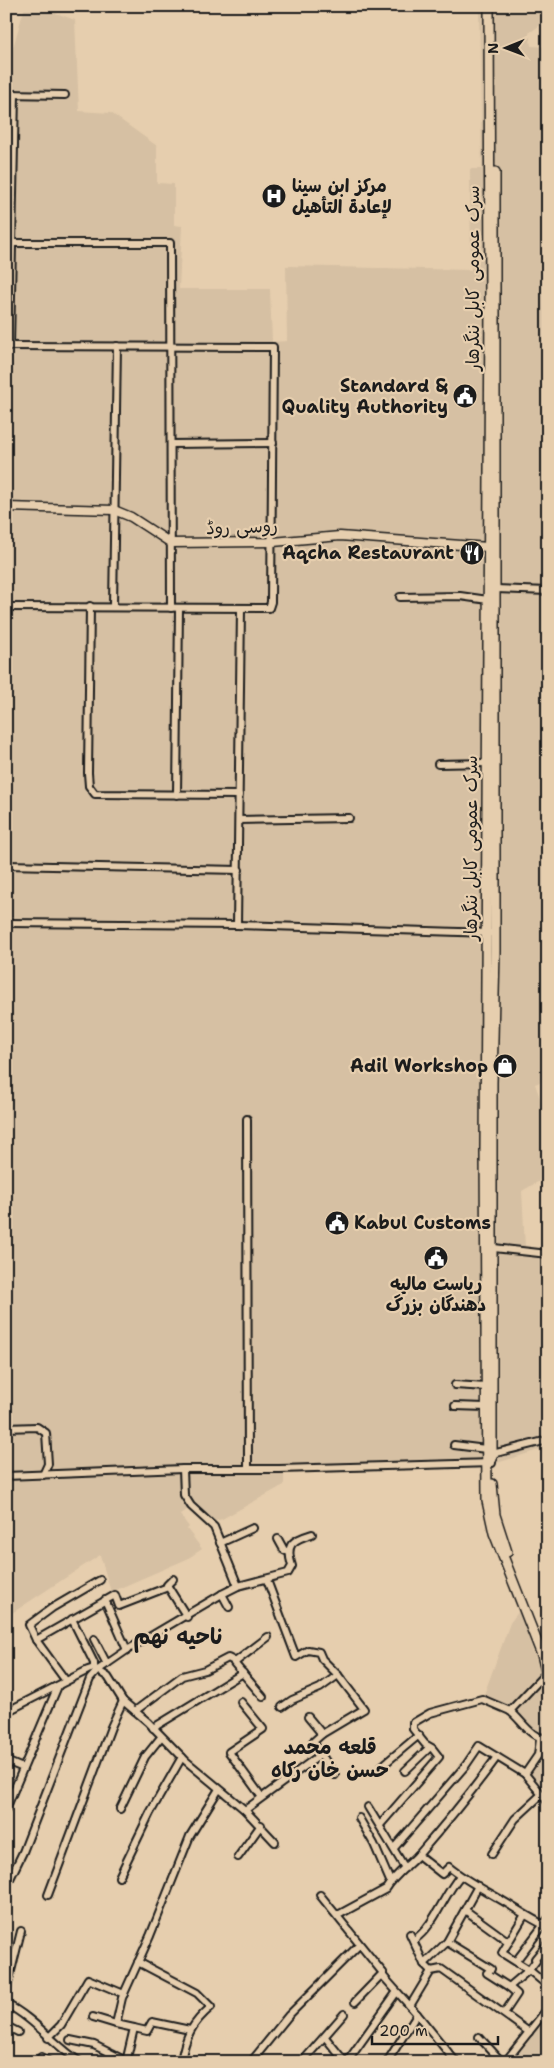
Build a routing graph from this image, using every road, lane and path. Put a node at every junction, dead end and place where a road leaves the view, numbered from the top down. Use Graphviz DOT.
graph roads {
  1 [pos="489,6"];
  2 [pos="495,6"];
  3 [pos="492,65"];
  4 [pos="6,94"];
  5 [pos="15,94"];
  6 [pos="65,95"];
  7 [pos="9,243"];
  8 [pos="492,257"];
  9 [pos="8,346"];
  10 [pos="117,346"];
  11 [pos="170,346"];
  12 [pos="273,443"];
  13 [pos="171,444"];
  14 [pos="6,507"];
  15 [pos="114,510"];
  16 [pos="273,542"];
  17 [pos="171,543"];
  18 [pos="488,547"];
  19 [pos="496,589"];
  20 [pos="548,591"];
  21 [pos="400,597"];
  22 [pos="488,600"];
  23 [pos="90,606"];
  24 [pos="113,606"];
  25 [pos="6,607"];
  26 [pos="171,608"];
  27 [pos="179,608"];
  28 [pos="241,609"];
  29 [pos="492,698"];
  30 [pos="488,763"];
  31 [pos="438,764"];
  32 [pos="177,795"];
  33 [pos="239,795"];
  34 [pos="349,818"];
  35 [pos="239,820"];
  36 [pos="6,865"];
  37 [pos="238,870"];
  38 [pos="6,923"];
  39 [pos="237,925"];
  40 [pos="491,933"];
  41 [pos="247,1119"];
  42 [pos="494,1248"];
  43 [pos="548,1254"];
  44 [pos="455,1385"];
  45 [pos="486,1387"];
  46 [pos="455,1406"];
  47 [pos="486,1407"];
  48 [pos="6,1428"];
  49 [pos="548,1440"];
  50 [pos="454,1445"];
  51 [pos="489,1457"];
  52 [pos="248,1467"];
  53 [pos="183,1469"];
  54 [pos="43,1475"];
  55 [pos="6,1476"];
  56 [pos="253,1528"];
  57 [pos="312,1534"];
  58 [pos="278,1539"];
  59 [pos="220,1543"];
  60 [pos="289,1552"];
  61 [pos="173,1579"];
  62 [pos="100,1580"];
  63 [pos="267,1580"];
  64 [pos="168,1586"];
  65 [pos="238,1586"];
  66 [pos="222,1594"];
  67 [pos="106,1600"];
  68 [pos="229,1607"];
  69 [pos="187,1616"];
  70 [pos="72,1619"];
  71 [pos="268,1637"];
  72 [pos="94,1639"];
  73 [pos="36,1640"];
  74 [pos="127,1650"];
  75 [pos="548,1660"];
  76 [pos="234,1661"];
  77 [pos="107,1664"];
  78 [pos="96,1669"];
  79 [pos="243,1673"];
  80 [pos="338,1675"];
  81 [pos="547,1676"];
  82 [pos="66,1681"];
  83 [pos="58,1686"];
  84 [pos="263,1697"];
  85 [pos="123,1701"];
  86 [pos="241,1702"];
  87 [pos="282,1707"];
  88 [pos="135,1711"];
  89 [pos="510,1711"];
  90 [pos="6,1712"];
  91 [pos="308,1717"];
  92 [pos="154,1728"];
  93 [pos="322,1734"];
  94 [pos="419,1735"];
  95 [pos="161,1737"];
  96 [pos="544,1738"];
  97 [pos="429,1748"];
  98 [pos="320,1755"];
  99 [pos="182,1757"];
  100 [pos="497,1757"];
  101 [pos="6,1761"];
  102 [pos="382,1766"];
  103 [pos="23,1768"];
  104 [pos="405,1771"];
  105 [pos="525,1774"];
  106 [pos="335,1775"];
  107 [pos="219,1789"];
  108 [pos="542,1794"];
  109 [pos="261,1796"];
  110 [pos="548,1802"];
  111 [pos="368,1806"];
  112 [pos="6,1809"];
  113 [pos="120,1809"];
  114 [pos="246,1810"];
  115 [pos="359,1818"];
  116 [pos="261,1825"];
  117 [pos="380,1825"];
  118 [pos="275,1842"];
  119 [pos="394,1848"];
  120 [pos="492,1854"];
  121 [pos="418,1855"];
  122 [pos="238,1857"];
  123 [pos="405,1868"];
  124 [pos="460,1876"];
  125 [pos="119,1877"];
  126 [pos="390,1881"];
  127 [pos="478,1886"];
  128 [pos="6,1887"];
  129 [pos="48,1895"];
  130 [pos="320,1895"];
  131 [pos="465,1910"];
  132 [pos="338,1915"];
  133 [pos="524,1916"];
  134 [pos="546,1924"];
  135 [pos="21,1931"];
  136 [pos="447,1942"];
  137 [pos="509,1942"];
  138 [pos="548,1943"];
  139 [pos="359,1945"];
  140 [pos="138,1962"];
  141 [pos="516,1962"];
  142 [pos="424,1964"];
  143 [pos="530,1970"];
  144 [pos="430,1971"];
  145 [pos="383,1972"];
  146 [pos="548,1986"];
  147 [pos="509,1987"];
  148 [pos="6,1991"];
  149 [pos="396,1993"];
  150 [pos="124,1994"];
  151 [pos="355,2002"];
  152 [pos="6,2004"];
  153 [pos="410,2006"];
  154 [pos="548,2008"];
  155 [pos="505,2012"];
  156 [pos="344,2014"];
  157 [pos="417,2014"];
  158 [pos="93,2017"];
  159 [pos="116,2024"];
  160 [pos="6,2026"];
  161 [pos="134,2028"];
  162 [pos="190,2030"];
  163 [pos="18,2032"];
  164 [pos="529,2032"];
  165 [pos="479,2037"];
  166 [pos="48,2038"];
  167 [pos="325,2038"];
  168 [pos="70,2040"];
  169 [pos="41,2057"];
  170 [pos="76,2061"];
  171 [pos="452,2061"];
  172 [pos="50,2062"];
  173 [pos="126,2062"];
  174 [pos="181,2062"];
  175 [pos="251,2062"];
  176 [pos="302,2062"];
  177 [pos="346,2062"];
  178 [pos="387,2062"];
  179 [pos="504,2062"];
  1 -- 3 [label="highway, سرک عمومی کابل ننگرهار"];
  2 -- 3 [label="highway, سرک عمومی کابل ننگرهار"];
  3 -- 8 [label="highway, سرک عمومی کابل ننگرهار"];
  4 -- 5 [label="street"];
  5 -- 6 [label="street"];
  5 -- 7 [label="street"];
  7 -- 9 [label="street"];
  7 -- 11 [label="street"];
  8 -- 18 [label="highway, سرک عمومی کابل ننگرهار"];
  8 -- 19 [label="highway, سرک عمومی کابل ننگرهار"];
  9 -- 10 [label="street"];
  10 -- 11 [label="street"];
  10 -- 15 [label="street"];
  11 -- 12 [label="street"];
  11 -- 13 [label="street"];
  12 -- 13 [label="street"];
  12 -- 16 [label="street"];
  13 -- 17 [label="street"];
  14 -- 15 [label="main road"];
  15 -- 17 [label="main road"];
  15 -- 24 [label="street"];
  16 -- 17 [label="main road, روسی روڈ"];
  16 -- 18 [label="main road, روسی روڈ"];
  16 -- 28 [label="street"];
  17 -- 26 [label="street"];
  18 -- 22 [label="highway, سرک عمومی کابل ننگرهار"];
  19 -- 20 [label="street"];
  19 -- 29 [label="highway, سرک عمومی کابل ننگرهار"];
  21 -- 22 [label="street"];
  22 -- 29 [label="highway, سرک عمومی کابل ننگرهار"];
  23 -- 24 [label="street"];
  23 -- 25 [label="street"];
  23 -- 32 [label="street"];
  24 -- 26 [label="street"];
  26 -- 27 [label="street"];
  27 -- 28 [label="street"];
  27 -- 32 [label="street"];
  28 -- 33 [label="street"];
  29 -- 30 [label="highway, سرک عمومی کابل ننگرهار"];
  29 -- 40 [label="highway, سرک عمومی کابل ننگرهار"];
  30 -- 31 [label="street"];
  30 -- 40 [label="highway, سرک عمومی کابل ننگرهار"];
  32 -- 33 [label="street"];
  33 -- 35 [label="street"];
  34 -- 35 [label="street"];
  35 -- 37 [label="street"];
  36 -- 37 [label="street"];
  37 -- 39 [label="street"];
  38 -- 39 [label="street"];
  39 -- 40 [label="street"];
  40 -- 42 [label="highway, سرک عمومی کابل ننگرهار"];
  40 -- 45 [label="highway, سرک عمومی کابل ننگرهار"];
  41 -- 52 [label="street"];
  42 -- 43 [label="street"];
  42 -- 51 [label="highway, سرک عمومی کابل ننگرهار"];
  44 -- 45 [label="street"];
  45 -- 47 [label="highway, سرک عمومی کابل ننگرهار"];
  46 -- 47 [label="street"];
  47 -- 51 [label="highway, سرک عمومی کابل ننگرهار"];
  48 -- 54 [label="street"];
  49 -- 51 [label="street"];
  50 -- 51 [label="street"];
  51 -- 52 [label="street"];
  51 -- 75 [label="highway, سرک عمومی کابل ننگرهار"];
  51 -- 81 [label="highway, سرک عمومی کابل ننگرهار"];
  52 -- 53 [label="street"];
  53 -- 54 [label="street"];
  53 -- 59 [label="street"];
  54 -- 55 [label="street"];
  56 -- 59 [label="street"];
  57 -- 60 [label="street"];
  58 -- 60 [label="street"];
  59 -- 65 [label="street"];
  60 -- 63 [label="street"];
  61 -- 64 [label="street"];
  62 -- 73 [label="street"];
  63 -- 65 [label="street"];
  63 -- 80 [label="street"];
  64 -- 67 [label="street"];
  64 -- 69 [label="street"];
  65 -- 66 [label="street"];
  66 -- 68 [label="street"];
  66 -- 69 [label="street"];
  67 -- 70 [label="street"];
  67 -- 74 [label="street"];
  69 -- 74 [label="street"];
  70 -- 73 [label="street"];
  70 -- 78 [label="street"];
  71 -- 76 [label="street"];
  72 -- 77 [label="street"];
  73 -- 82 [label="street"];
  74 -- 77 [label="street"];
  76 -- 79 [label="street"];
  76 -- 88 [label="street"];
  77 -- 78 [label="street"];
  78 -- 82 [label="street"];
  78 -- 85 [label="street"];
  78 -- 128 [label="street"];
  79 -- 84 [label="street"];
  79 -- 92 [label="street"];
  80 -- 87 [label="street"];
  80 -- 93 [label="street"];
  81 -- 89 [label="street"];
  82 -- 83 [label="street"];
  83 -- 90 [label="street"];
  83 -- 103 [label="street"];
  85 -- 88 [label="street"];
  85 -- 129 [label="street"];
  86 -- 109 [label="street"];
  88 -- 92 [label="street"];
  89 -- 94 [label="street"];
  89 -- 96 [label="street"];
  91 -- 93 [label="street"];
  92 -- 95 [label="street"];
  93 -- 98 [label="street"];
  94 -- 97 [label="street"];
  94 -- 102 [label="street"];
  95 -- 99 [label="street"];
  95 -- 113 [label="street"];
  96 -- 105 [label="street"];
  97 -- 104 [label="street"];
  97 -- 117 [label="street"];
  98 -- 106 [label="street"];
  98 -- 109 [label="street"];
  99 -- 107 [label="street"];
  99 -- 125 [label="street"];
  100 -- 105 [label="street"];
  100 -- 119 [label="street"];
  100 -- 121 [label="street"];
  101 -- 103 [label="street"];
  103 -- 112 [label="street"];
  105 -- 108 [label="street"];
  107 -- 114 [label="street"];
  107 -- 140 [label="street"];
  108 -- 110 [label="street"];
  108 -- 120 [label="street"];
  109 -- 114 [label="street"];
  111 -- 117 [label="street"];
  114 -- 116 [label="street"];
  115 -- 126 [label="street"];
  116 -- 118 [label="street"];
  116 -- 122 [label="street"];
  117 -- 119 [label="street"];
  119 -- 123 [label="street"];
  121 -- 123 [label="street"];
  121 -- 124 [label="street"];
  123 -- 126 [label="street"];
  124 -- 127 [label="street"];
  124 -- 142 [label="street"];
  126 -- 132 [label="street"];
  127 -- 131 [label="street"];
  127 -- 133 [label="street"];
  130 -- 132 [label="street"];
  131 -- 136 [label="street"];
  131 -- 137 [label="street"];
  132 -- 139 [label="street"];
  133 -- 134 [label="street"];
  133 -- 137 [label="street"];
  134 -- 141 [label="street"];
  135 -- 148 [label="street"];
  136 -- 142 [label="street"];
  136 -- 147 [label="street"];
  137 -- 141 [label="street"];
  138 -- 143 [label="street"];
  139 -- 145 [label="street"];
  139 -- 175 [label="street"];
  140 -- 150 [label="street"];
  140 -- 162 [label="street"];
  141 -- 143 [label="street"];
  142 -- 144 [label="street"];
  143 -- 146 [label="street"];
  143 -- 147 [label="street"];
  144 -- 153 [label="street"];
  144 -- 155 [label="street"];
  145 -- 149 [label="street"];
  145 -- 151 [label="street"];
  147 -- 155 [label="street"];
  149 -- 153 [label="street"];
  149 -- 177 [label="street"];
  150 -- 159 [label="street"];
  150 -- 166 [label="street"];
  152 -- 166 [label="street"];
  153 -- 157 [label="street"];
  154 -- 164 [label="street"];
  155 -- 164 [label="street"];
  156 -- 167 [label="street"];
  157 -- 171 [label="street"];
  157 -- 178 [label="street"];
  158 -- 159 [label="street"];
  159 -- 161 [label="street"];
  160 -- 163 [label="street"];
  161 -- 162 [label="street"];
  161 -- 173 [label="street"];
  162 -- 174 [label="street"];
  164 -- 179 [label="street"];
  165 -- 179 [label="street"];
  166 -- 170 [label="street"];
  167 -- 176 [label="street"];
  167 -- 177 [label="street"];
  168 -- 173 [label="street"];
  169 -- 172 [label="street"];
}
